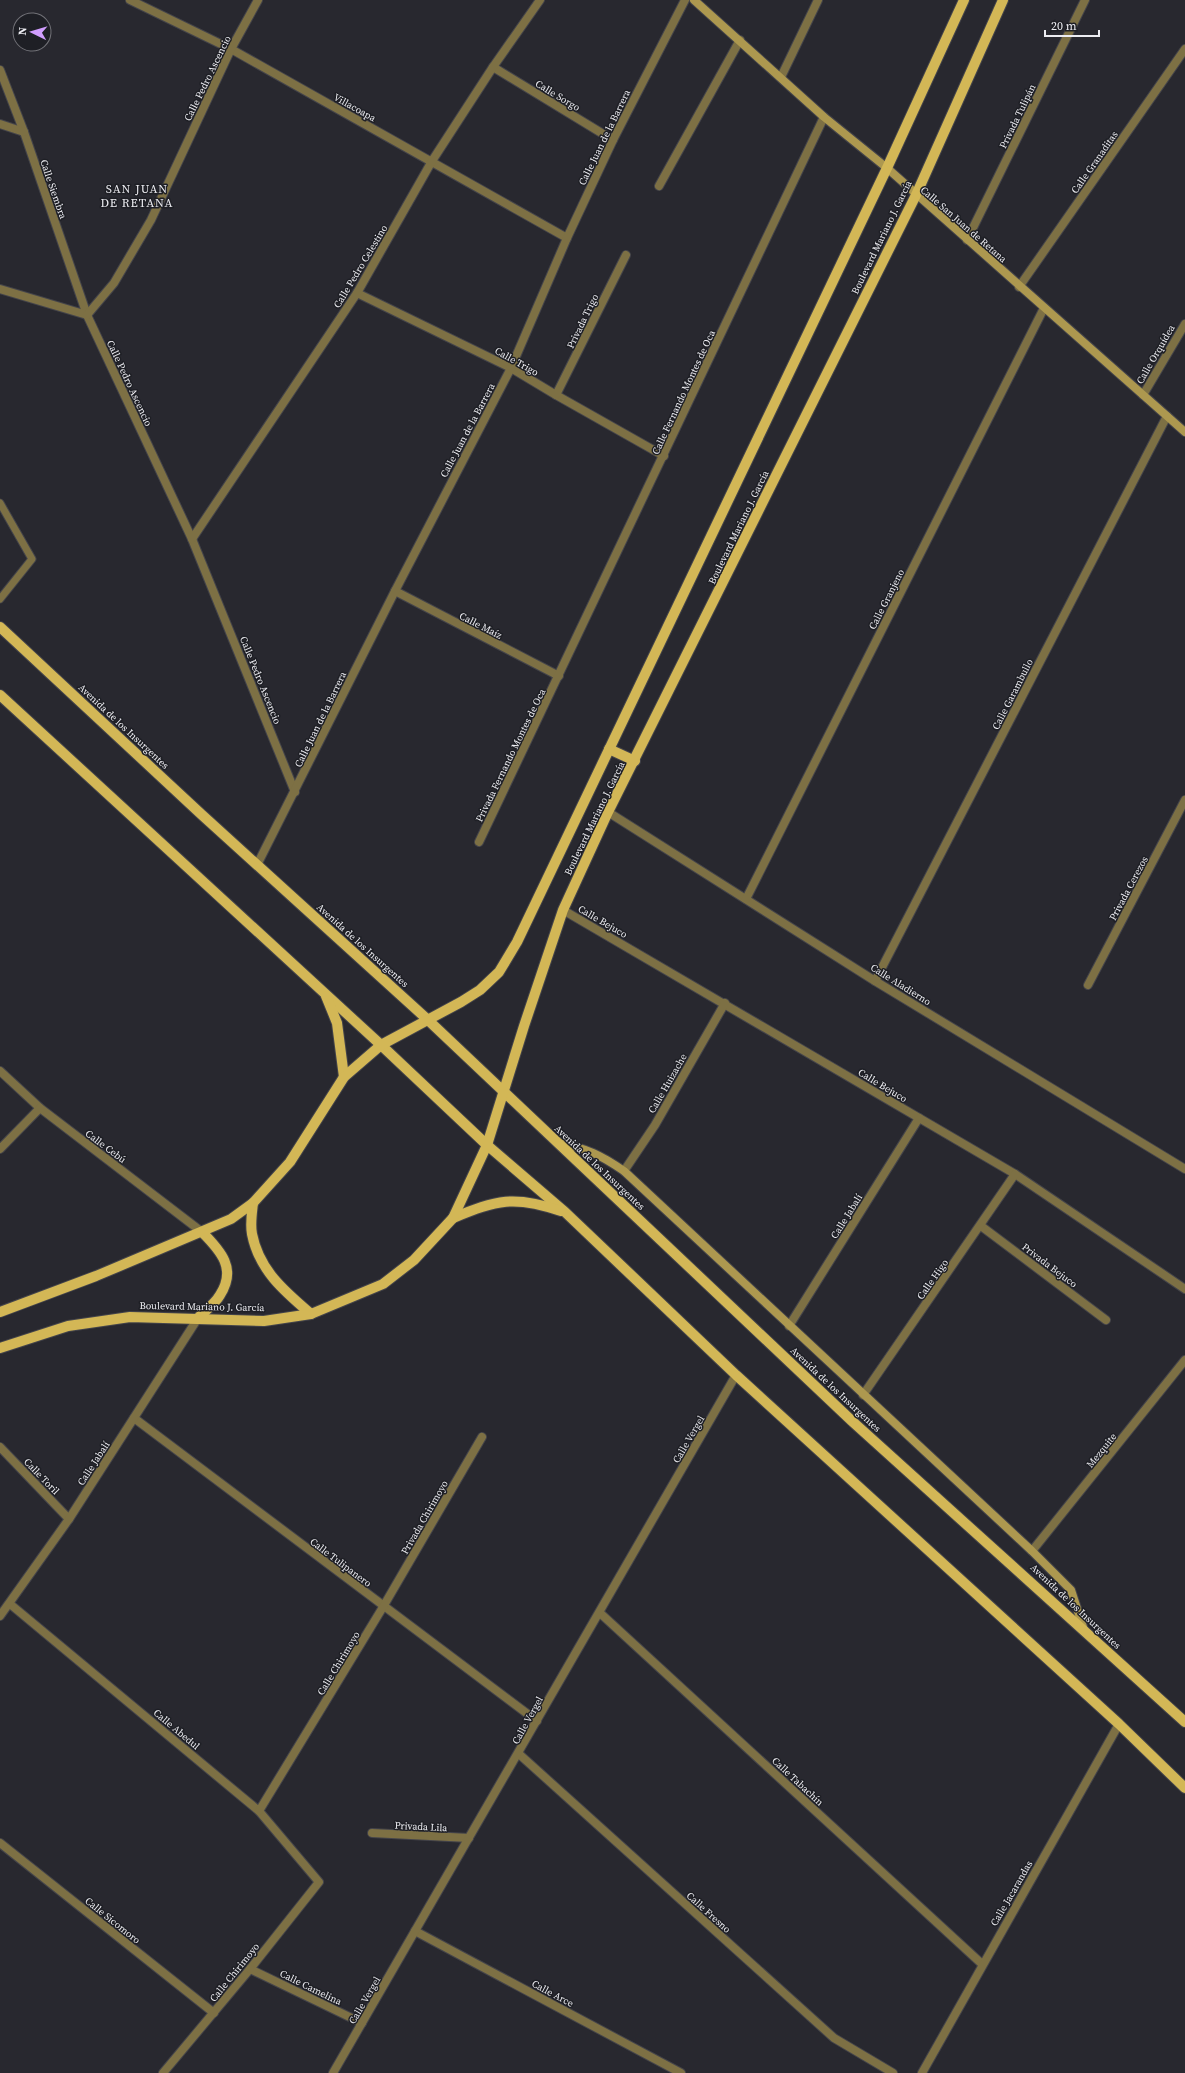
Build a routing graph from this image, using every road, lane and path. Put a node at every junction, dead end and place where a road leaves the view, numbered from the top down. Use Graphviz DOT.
graph roads {
  1 [pos="130,0"];
  2 [pos="258,0"];
  3 [pos="540,0"];
  4 [pos="685,0"];
  5 [pos="694,0"];
  6 [pos="818,0"];
  7 [pos="964,0"];
  8 [pos="1003,0"];
  9 [pos="1085,0"];
  10 [pos="740,40"];
  11 [pos="232,49"];
  12 [pos="1185,49"];
  13 [pos="493,67"];
  14 [pos="0,70"];
  15 [pos="781,77"];
  16 [pos="824,117"];
  17 [pos="0,124"];
  18 [pos="24,132"];
  19 [pos="613,140"];
  20 [pos="432,161"];
  21 [pos="887,168"];
  22 [pos="659,186"];
  23 [pos="916,195"];
  24 [pos="567,238"];
  25 [pos="968,240"];
  26 [pos="626,255"];
  27 [pos="1019,287"];
  28 [pos="0,289"];
  29 [pos="357,293"];
  30 [pos="1044,308"];
  31 [pos="87,315"];
  32 [pos="1185,324"];
  33 [pos="512,368"];
  34 [pos="1143,395"];
  35 [pos="556,396"];
  36 [pos="1167,416"];
  37 [pos="1185,432"];
  38 [pos="664,456"];
  39 [pos="0,503"];
  40 [pos="192,539"];
  41 [pos="395,591"];
  42 [pos="0,599"];
  43 [pos="0,627"];
  44 [pos="559,676"];
  45 [pos="0,695"];
  46 [pos="609,748"];
  47 [pos="635,761"];
  48 [pos="295,792"];
  49 [pos="1185,800"];
  50 [pos="608,812"];
  51 [pos="479,842"];
  52 [pos="257,865"];
  53 [pos="746,899"];
  54 [pos="563,910"];
  55 [pos="875,981"];
  56 [pos="1088,985"];
  57 [pos="325,994"];
  58 [pos="725,1003"];
  59 [pos="428,1020"];
  60 [pos="381,1045"];
  61 [pos="0,1071"];
  62 [pos="344,1077"];
  63 [pos="504,1093"];
  64 [pos="40,1108"];
  65 [pos="919,1118"];
  66 [pos="557,1143"];
  67 [pos="487,1145"];
  68 [pos="0,1149"];
  69 [pos="1185,1169"];
  70 [pos="624,1171"];
  71 [pos="1015,1174"];
  72 [pos="253,1203"];
  73 [pos="565,1212"];
  74 [pos="453,1218"];
  75 [pos="981,1226"];
  76 [pos="202,1232"];
  77 [pos="1185,1289"];
  78 [pos="0,1312"];
  79 [pos="311,1314"];
  80 [pos="198,1318"];
  81 [pos="1106,1320"];
  82 [pos="789,1326"];
  83 [pos="0,1348"];
  84 [pos="1185,1360"];
  85 [pos="736,1375"];
  86 [pos="863,1395"];
  87 [pos="134,1418"];
  88 [pos="482,1437"];
  89 [pos="0,1447"];
  90 [pos="69,1519"];
  91 [pos="1032,1551"];
  92 [pos="10,1604"];
  93 [pos="384,1607"];
  94 [pos="600,1613"];
  95 [pos="0,1616"];
  96 [pos="1084,1630"];
  97 [pos="537,1722"];
  98 [pos="1185,1722"];
  99 [pos="1119,1724"];
  100 [pos="519,1754"];
  101 [pos="1185,1788"];
  102 [pos="259,1811"];
  103 [pos="372,1834"];
  104 [pos="469,1838"];
  105 [pos="0,1843"];
  106 [pos="319,1882"];
  107 [pos="415,1931"];
  108 [pos="982,1964"];
  109 [pos="250,1969"];
  110 [pos="214,2013"];
  111 [pos="362,2023"];
  112 [pos="163,2073"];
  113 [pos="333,2073"];
  114 [pos="681,2073"];
  115 [pos="893,2073"];
  116 [pos="922,2073"];
  1 -- 11 [label="street, Villacoapa"];
  2 -- 11 [label="street, Calle Pedro Ascencio"];
  3 -- 13 [label="street, Calle Pedro Celestino"];
  4 -- 19 [label="street, Calle Juan de la Barrera"];
  5 -- 10 [label="street, Calle San Juan de Retana"];
  6 -- 15 [label="street"];
  7 -- 21 [label="main road, Boulevard Mariano J. García"];
  8 -- 23 [label="main road, Boulevard Mariano J. García"];
  9 -- 25 [label="street, Privada Tulipán"];
  10 -- 15 [label="street, Calle San Juan de Retana"];
  10 -- 22 [label="street"];
  11 -- 20 [label="street, Villacoapa"];
  11 -- 31 [label="street, Calle Pedro Ascencio"];
  12 -- 27 [label="street, Calle Granaditas"];
  13 -- 19 [label="street, Calle Sorgo"];
  13 -- 20 [label="street, Calle Pedro Celestino"];
  14 -- 18 [label="street, Calle Siembra"];
  15 -- 16 [label="street, Calle San Juan de Retana"];
  16 -- 21 [label="street, Calle San Juan de Retana"];
  16 -- 38 [label="street, Calle Fernando Montes de Oca"];
  17 -- 18 [label="street"];
  18 -- 31 [label="street, Calle Siembra"];
  19 -- 24 [label="street, Calle Juan de la Barrera"];
  20 -- 24 [label="street, Villacoapa"];
  20 -- 29 [label="street, Calle Pedro Celestino"];
  21 -- 23 [label="street, Calle San Juan de Retana"];
  21 -- 46 [label="main road, Boulevard Mariano J. García"];
  23 -- 25 [label="street, Calle San Juan de Retana"];
  23 -- 47 [label="main road, Boulevard Mariano J. García"];
  24 -- 33 [label="street, Calle Juan de la Barrera"];
  25 -- 27 [label="street, Calle San Juan de Retana"];
  26 -- 35 [label="street, Privada Trigo"];
  27 -- 30 [label="street, Calle San Juan de Retana"];
  28 -- 31 [label="street"];
  29 -- 33 [label="street, Calle Trigo"];
  29 -- 40 [label="street, Calle Pedro Celestino"];
  30 -- 34 [label="street, Calle San Juan de Retana"];
  30 -- 53 [label="street, Calle Granjeno"];
  31 -- 40 [label="street, Calle Pedro Ascencio"];
  32 -- 34 [label="street, Calle Orquídea"];
  33 -- 35 [label="street, Calle Trigo"];
  33 -- 41 [label="street, Calle Juan de la Barrera"];
  34 -- 36 [label="street, Calle San Juan de Retana"];
  35 -- 38 [label="street, Calle Trigo"];
  36 -- 37 [label="street, Calle San Juan de Retana"];
  36 -- 55 [label="street, Calle Garambullo"];
  38 -- 44 [label="street, Calle Fernando Montes de Oca"];
  39 -- 42 [label="lane"];
  40 -- 48 [label="street, Calle Pedro Ascencio"];
  41 -- 44 [label="street, Calle Maíz"];
  41 -- 48 [label="street, Calle Juan de la Barrera"];
  43 -- 52 [label="main road, Avenida de los Insurgentes"];
  44 -- 51 [label="street, Privada Fernando Montes de Oca"];
  45 -- 57 [label="main road"];
  46 -- 47 [label="main road"];
  46 -- 59 [label="main road, Boulevard Mariano J. García"];
  47 -- 50 [label="main road, Boulevard Mariano J. García"];
  48 -- 52 [label="street, Calle Juan de la Barrera"];
  49 -- 56 [label="street, Privada Cerezos"];
  50 -- 53 [label="street, Calle Aladierno"];
  50 -- 54 [label="main road, Boulevard Mariano J. García"];
  52 -- 59 [label="main road, Avenida de los Insurgentes"];
  53 -- 55 [label="street, Calle Aladierno"];
  54 -- 58 [label="street, Calle Bejuco"];
  54 -- 63 [label="main road, Boulevard Mariano J. García"];
  55 -- 69 [label="street, Calle Aladierno"];
  57 -- 60 [label="main road"];
  57 -- 62 [label="main road"];
  58 -- 65 [label="street, Calle Bejuco"];
  58 -- 70 [label="street, Calle Huizache"];
  59 -- 60 [label="main road, Boulevard Mariano J. García"];
  59 -- 63 [label="main road, Avenida de los Insurgentes"];
  60 -- 62 [label="main road, Boulevard Mariano J. García"];
  60 -- 67 [label="main road"];
  61 -- 64 [label="street, Calle Cebú"];
  62 -- 72 [label="main road, Boulevard Mariano J. García"];
  63 -- 66 [label="main road, Avenida de los Insurgentes"];
  63 -- 67 [label="main road, Boulevard Mariano J. García"];
  64 -- 68 [label="street"];
  64 -- 76 [label="street, Calle Cebú"];
  65 -- 71 [label="street, Calle Bejuco"];
  65 -- 82 [label="street, Calle Jabalí"];
  66 -- 70 [label="street"];
  66 -- 96 [label="main road, Avenida de los Insurgentes"];
  67 -- 73 [label="main road"];
  67 -- 74 [label="main road, Boulevard Mariano J. García"];
  70 -- 82 [label="street"];
  71 -- 75 [label="street, Calle Higo"];
  71 -- 77 [label="street, Calle Bejuco"];
  72 -- 76 [label="main road, Boulevard Mariano J. García"];
  72 -- 79 [label="main road"];
  73 -- 74 [label="main road"];
  73 -- 85 [label="main road"];
  74 -- 79 [label="main road, Boulevard Mariano J. García"];
  75 -- 81 [label="street, Privada Bejuco"];
  75 -- 86 [label="street, Calle Higo"];
  76 -- 78 [label="main road, Boulevard Mariano J. García"];
  76 -- 80 [label="main road"];
  79 -- 80 [label="main road, Boulevard Mariano J. García"];
  80 -- 83 [label="main road, Boulevard Mariano J. García"];
  80 -- 87 [label="street, Calle Jabalí"];
  82 -- 86 [label="street"];
  84 -- 91 [label="street, Mezquite"];
  85 -- 94 [label="street, Calle Vergel"];
  85 -- 99 [label="main road"];
  86 -- 91 [label="street"];
  87 -- 90 [label="street, Calle Jabalí"];
  87 -- 93 [label="street, Calle Tulipanero"];
  88 -- 93 [label="street, Privada Chirimoyo"];
  89 -- 90 [label="street, Calle Toril"];
  90 -- 92 [label="street, Calle Jabalí"];
  91 -- 96 [label="street"];
  92 -- 95 [label="street, Calle Jabalí"];
  92 -- 102 [label="street, Calle Abedul"];
  93 -- 97 [label="street, Calle Tulipanero"];
  93 -- 102 [label="street, Calle Chirimoyo"];
  94 -- 97 [label="street, Calle Vergel"];
  94 -- 108 [label="street, Calle Tabachín"];
  96 -- 98 [label="main road, Avenida de los Insurgentes"];
  97 -- 100 [label="street, Calle Vergel"];
  99 -- 101 [label="main road"];
  99 -- 108 [label="street, Calle Jacarandas"];
  100 -- 104 [label="street, Calle Vergel"];
  100 -- 115 [label="street, Calle Fresno"];
  102 -- 106 [label="street, Calle Abedul"];
  103 -- 104 [label="street, Privada Lila"];
  104 -- 107 [label="street, Calle Vergel"];
  105 -- 110 [label="street, Calle Sicomoro"];
  106 -- 109 [label="street, Calle Chirimoyo"];
  107 -- 111 [label="street, Calle Vergel"];
  107 -- 114 [label="street, Calle Arce"];
  108 -- 116 [label="street, Calle Jacarandas"];
  109 -- 110 [label="street, Calle Chirimoyo"];
  109 -- 111 [label="street, Calle Camelina"];
  110 -- 112 [label="street, Calle Chirimoyo"];
  111 -- 113 [label="street, Calle Vergel"];
}
